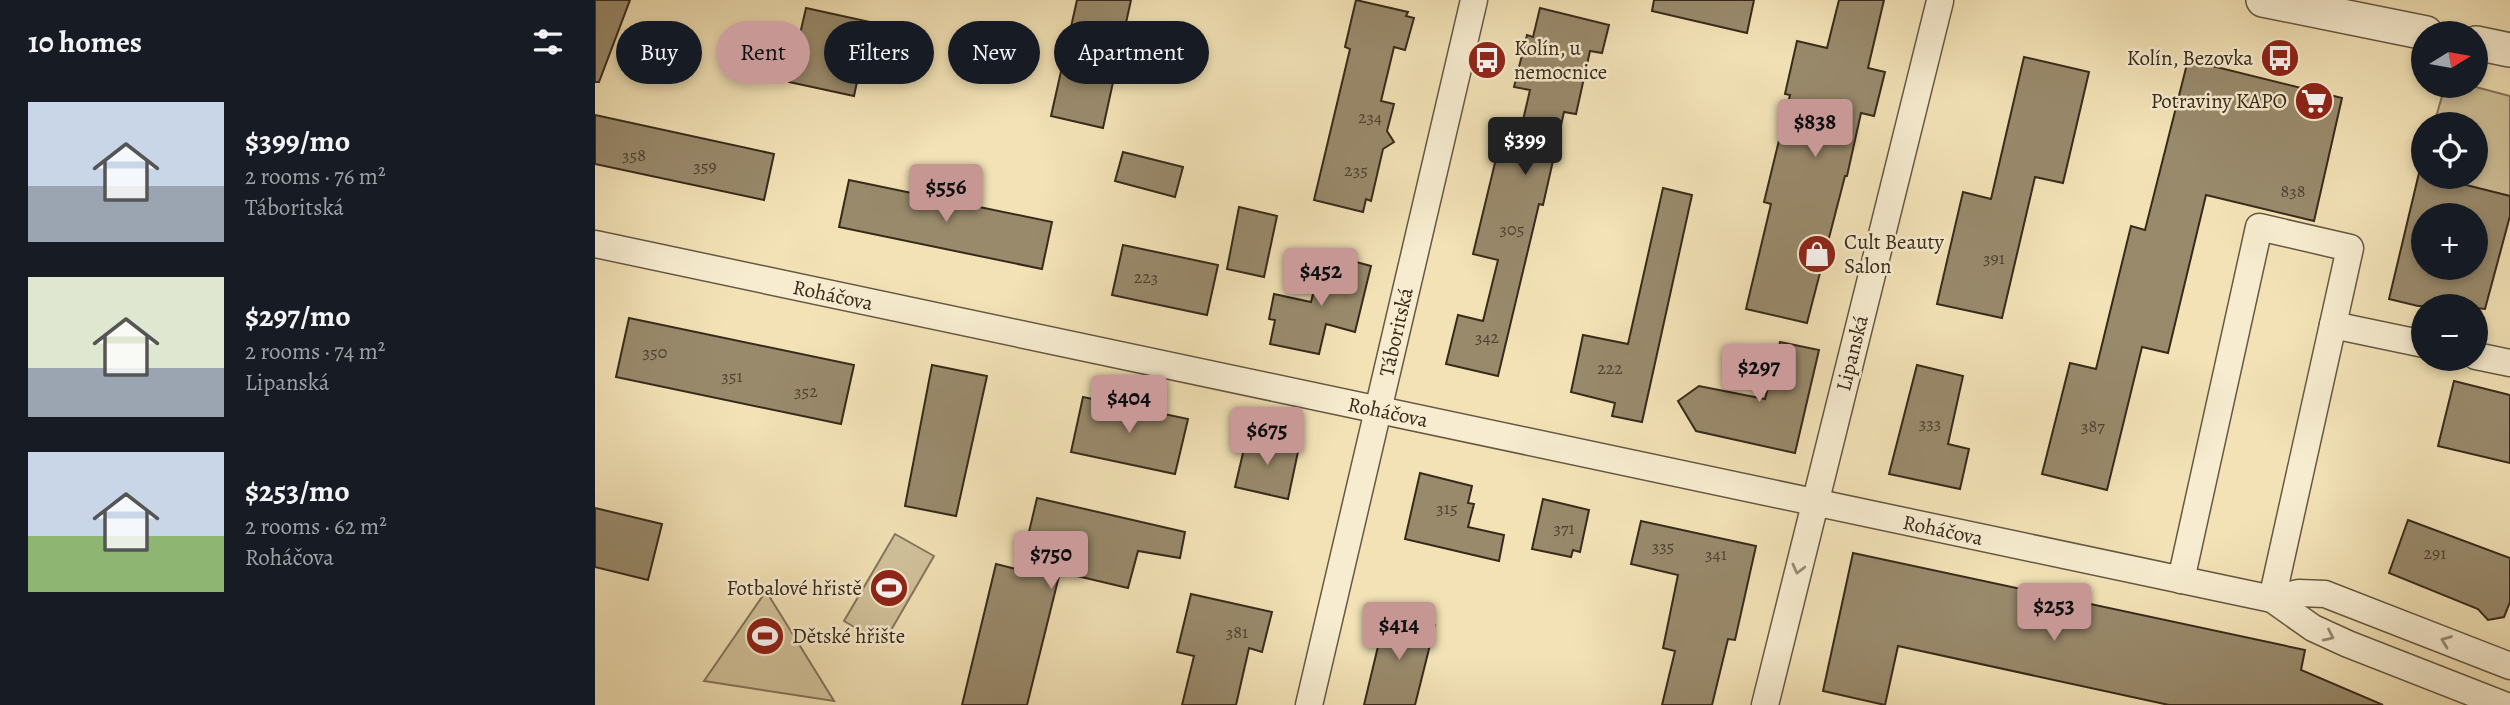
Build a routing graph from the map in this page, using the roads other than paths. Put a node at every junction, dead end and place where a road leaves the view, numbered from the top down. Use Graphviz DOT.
graph roads {
  1 [pos="1474,0"];
  2 [pos="2263,0"];
  3 [pos="1940,1"];
  4 [pos="2411,30"];
  5 [pos="2489,46"];
  6 [pos="2510,50"];
  7 [pos="595,244"];
  8 [pos="2333,325"];
  9 [pos="2411,341"];
  10 [pos="2488,358"];
  11 [pos="2510,363"];
  12 [pos="1378,410"];
  13 [pos="1814,503"];
  14 [pos="2181,580"];
  15 [pos="2271,599"];
  16 [pos="2510,666"];
  17 [pos="1309,705"];
  18 [pos="1765,705"];
  19 [pos="2504,705"];
  1 -- 12 [label="street, Táboritská"];
  2 -- 4 [label="street"];
  3 -- 13 [label="street, Lipanská"];
  5 -- 6 [label="street"];
  7 -- 12 [label="street, Roháčova"];
  8 -- 9 [label="street"];
  8 -- 14 [label="street"];
  8 -- 15 [label="street"];
  10 -- 11 [label="street"];
  12 -- 13 [label="street, Roháčova"];
  12 -- 17 [label="street, Táboritská"];
  13 -- 14 [label="street, Roháčova"];
  13 -- 18 [label="street, Lipanská, one-way"];
  14 -- 15 [label="street, Roháčova"];
  16 -- 15 [label="street, Roháčova, one-way"];
  15 -- 19 [label="street, Roháčova, one-way"];
}
